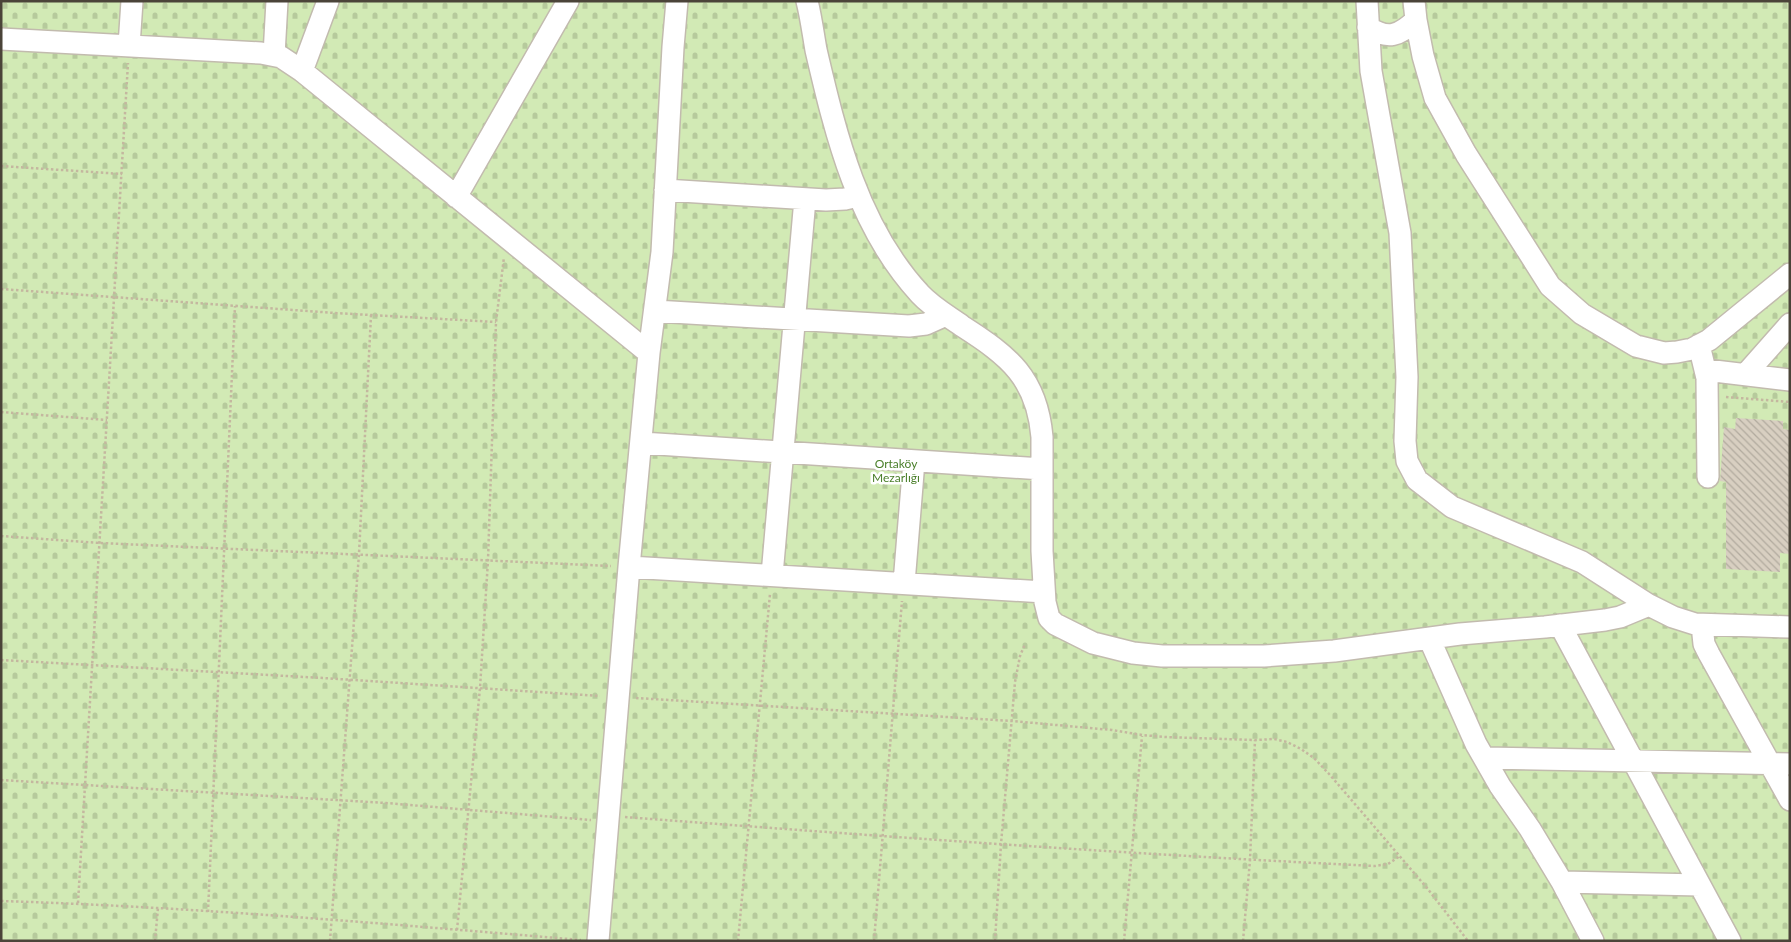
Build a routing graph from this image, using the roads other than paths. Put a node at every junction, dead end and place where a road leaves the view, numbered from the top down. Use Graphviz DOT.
graph roads {
  1 [pos="132,1"];
  2 [pos="277,1"];
  3 [pos="328,1"];
  4 [pos="568,1"];
  5 [pos="677,1"];
  6 [pos="807,1"];
  7 [pos="1366,2"];
  8 [pos="1415,11"];
  9 [pos="1368,27"];
  10 [pos="1,39"];
  11 [pos="130,46"];
  12 [pos="274,55"];
  13 [pos="302,71"];
  14 [pos="665,190"];
  15 [pos="858,196"];
  16 [pos="456,197"];
  17 [pos="805,199"];
  18 [pos="1790,274"];
  19 [pos="654,311"];
  20 [pos="946,315"];
  21 [pos="795,320"];
  22 [pos="1790,324"];
  23 [pos="1699,346"];
  24 [pos="649,353"];
  25 [pos="1706,370"];
  26 [pos="1745,375"];
  27 [pos="1790,380"];
  28 [pos="642,443"];
  29 [pos="783,452"];
  30 [pos="914,461"];
  31 [pos="1042,469"];
  32 [pos="1708,477"];
  33 [pos="629,566"];
  34 [pos="772,575"];
  35 [pos="904,583"];
  36 [pos="1044,592"];
  37 [pos="1649,604"];
  38 [pos="1702,624"];
  39 [pos="1560,625"];
  40 [pos="1790,627"];
  41 [pos="1429,638"];
  42 [pos="1484,758"];
  43 [pos="1634,762"];
  44 [pos="1780,764"];
  45 [pos="1790,800"];
  46 [pos="1562,882"];
  47 [pos="1700,885"];
  48 [pos="598,941"];
  49 [pos="1594,941"];
  50 [pos="1730,941"];
  1 -- 11 [label="street"];
  2 -- 12 [label="street"];
  3 -- 13 [label="street"];
  4 -- 16 [label="street"];
  5 -- 14 [label="street"];
  6 -- 15 [label="street"];
  7 -- 9 [label="street"];
  8 -- 9 [label="street"];
  8 -- 23 [label="street"];
  9 -- 37 [label="street"];
  10 -- 11 [label="street"];
  11 -- 12 [label="street"];
  12 -- 13 [label="street"];
  13 -- 16 [label="street"];
  14 -- 17 [label="street"];
  14 -- 19 [label="street"];
  15 -- 17 [label="street"];
  15 -- 20 [label="street"];
  16 -- 24 [label="street"];
  17 -- 21 [label="street"];
  18 -- 23 [label="street"];
  19 -- 21 [label="street"];
  19 -- 24 [label="street"];
  20 -- 21 [label="street"];
  20 -- 31 [label="street"];
  21 -- 29 [label="street"];
  22 -- 26 [label="street"];
  23 -- 25 [label="street"];
  24 -- 28 [label="street"];
  25 -- 26 [label="street"];
  25 -- 32 [label="street"];
  26 -- 27 [label="street"];
  28 -- 29 [label="street"];
  28 -- 33 [label="street"];
  29 -- 30 [label="street"];
  29 -- 34 [label="street"];
  30 -- 31 [label="street"];
  30 -- 35 [label="street"];
  31 -- 36 [label="street"];
  33 -- 34 [label="street"];
  33 -- 48 [label="street"];
  34 -- 35 [label="street"];
  35 -- 36 [label="street"];
  36 -- 41 [label="street"];
  37 -- 38 [label="street"];
  37 -- 39 [label="street"];
  38 -- 40 [label="street"];
  38 -- 44 [label="street"];
  39 -- 41 [label="street"];
  39 -- 43 [label="street"];
  41 -- 42 [label="street"];
  42 -- 43 [label="street"];
  42 -- 46 [label="street"];
  43 -- 44 [label="street"];
  43 -- 47 [label="street"];
  44 -- 45 [label="street"];
  46 -- 47 [label="street"];
  46 -- 49 [label="street"];
  47 -- 50 [label="street"];
}
